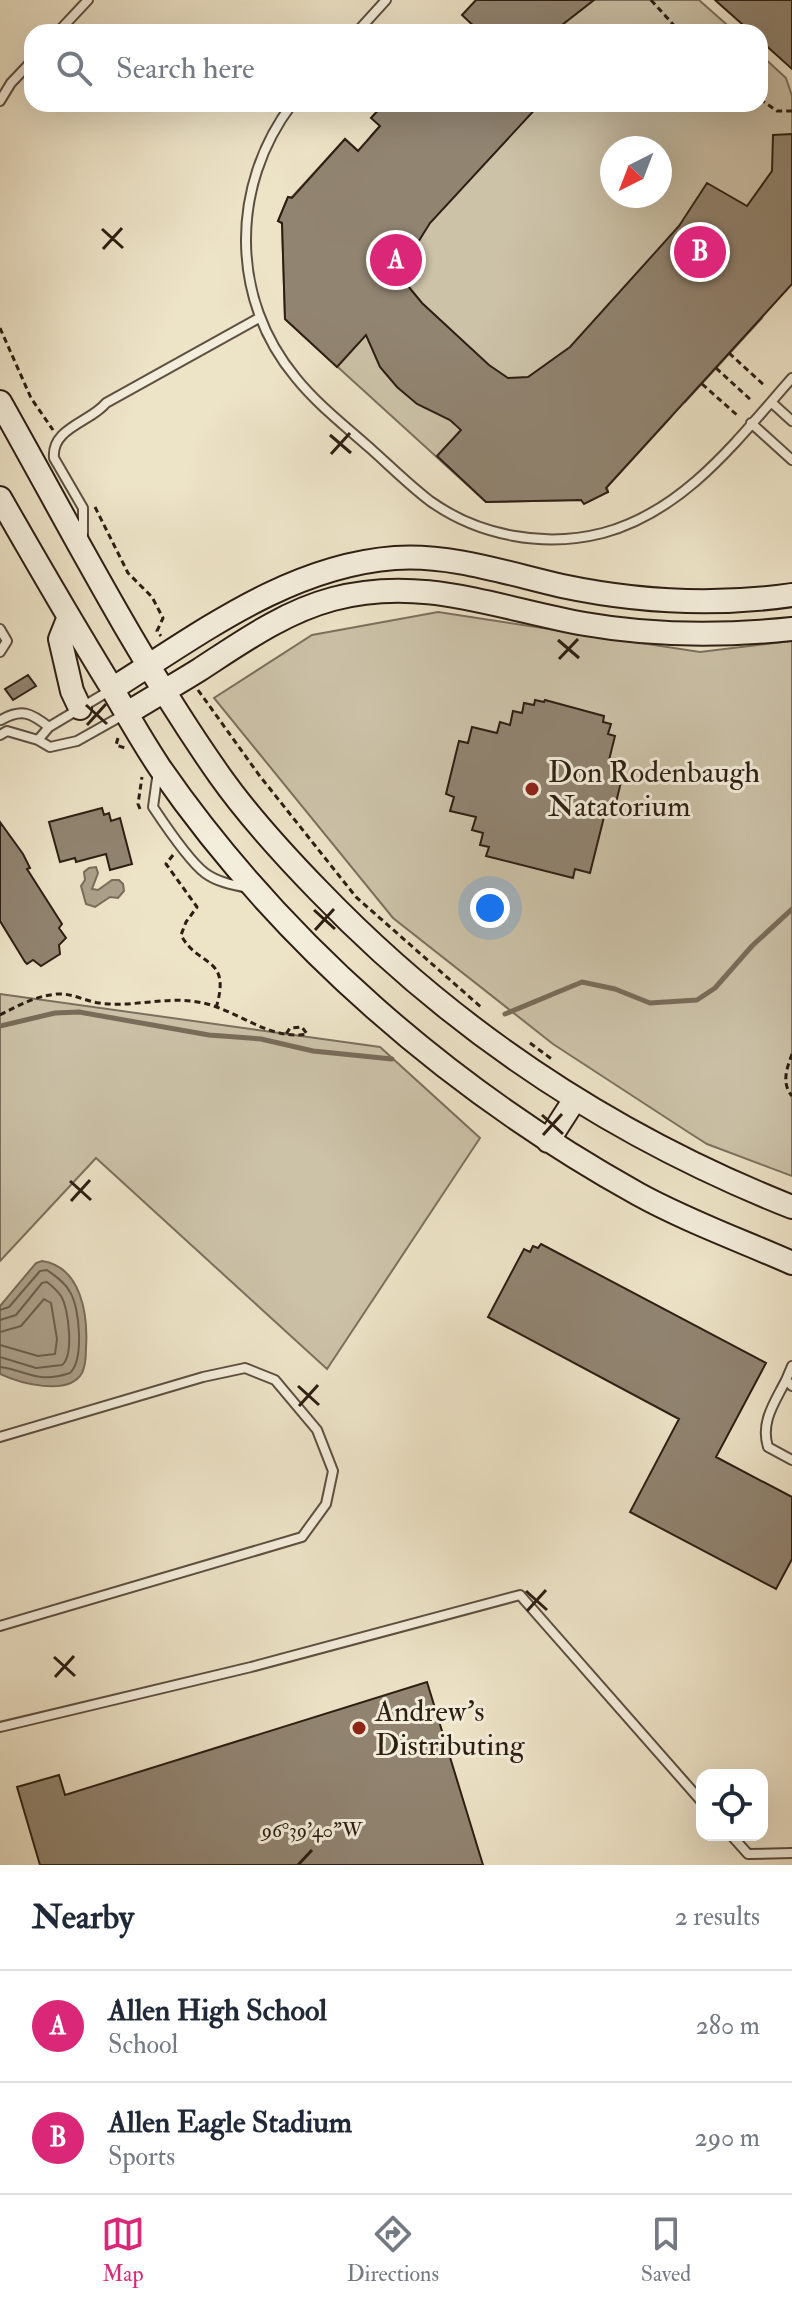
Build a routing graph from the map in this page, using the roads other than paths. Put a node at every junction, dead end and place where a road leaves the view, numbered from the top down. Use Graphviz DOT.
graph roads {
  1 [pos="88,0"];
  2 [pos="386,0"];
  3 [pos="66,24"];
  4 [pos="364,24"];
  5 [pos="24,69"];
  6 [pos="0,101"];
  7 [pos="287,112"];
  8 [pos="259,318"];
  9 [pos="792,378"];
  10 [pos="0,402"];
  11 [pos="771,402"];
  12 [pos="792,421"];
  13 [pos="751,423"];
  14 [pos="792,460"];
  15 [pos="0,498"];
  16 [pos="83,550"];
  17 [pos="484,569"];
  18 [pos="792,595"];
  19 [pos="478,600"];
  20 [pos="68,619"];
  21 [pos="0,629"];
  22 [pos="792,629"];
  23 [pos="0,652"];
  24 [pos="148,666"];
  25 [pos="112,689"];
  26 [pos="164,691"];
  27 [pos="80,708"];
  28 [pos="126,714"];
  29 [pos="0,720"];
  30 [pos="49,727"];
  31 [pos="3,733"];
  32 [pos="38,740"];
  33 [pos="575,1099"];
  34 [pos="548,1141"];
  35 [pos="792,1207"];
  36 [pos="792,1263"];
  37 [pos="792,1366"];
  38 [pos="789,1383"];
  39 [pos="0,1437"];
  40 [pos="792,1460"];
  41 [pos="0,1626"];
  42 [pos="0,1727"];
  43 [pos="696,1795"];
  44 [pos="736,1841"];
  45 [pos="792,1853"];
  46 [pos="748,1854"];
  47 [pos="742,1865"];
  1 -- 3 [label="lane"];
  2 -- 4 [label="lane"];
  5 -- 6 [label="lane"];
  7 -- 8 [label="lane"];
  8 -- 13 [label="lane"];
  8 -- 16 [label="lane"];
  9 -- 11 [label="lane"];
  10 -- 16 [label="main road"];
  11 -- 12 [label="lane"];
  11 -- 13 [label="lane"];
  13 -- 14 [label="lane"];
  15 -- 20 [label="main road"];
  16 -- 24 [label="main road"];
  17 -- 18 [label="main road"];
  17 -- 19 [label="main road"];
  17 -- 24 [label="main road"];
  19 -- 22 [label="main road"];
  19 -- 26 [label="main road"];
  20 -- 25 [label="main road"];
  20 -- 27 [label="main road"];
  21 -- 23 [label="lane"];
  24 -- 25 [label="main road"];
  24 -- 26 [label="main road"];
  25 -- 27 [label="lane"];
  25 -- 28 [label="main road"];
  26 -- 28 [label="main road"];
  26 -- 33 [label="main road"];
  27 -- 30 [label="lane"];
  28 -- 32 [label="lane"];
  28 -- 34 [label="main road"];
  29 -- 30 [label="lane"];
  29 -- 31 [label="lane"];
  30 -- 32 [label="lane"];
  31 -- 32 [label="lane"];
  33 -- 34 [label="main road"];
  33 -- 35 [label="main road"];
  34 -- 36 [label="main road"];
  37 -- 38 [label="lane"];
  38 -- 40 [label="lane"];
  39 -- 41 [label="lane"];
  42 -- 43 [label="lane"];
  44 -- 46 [label="lane"];
  45 -- 46 [label="lane"];
  46 -- 47 [label="lane"];
}
